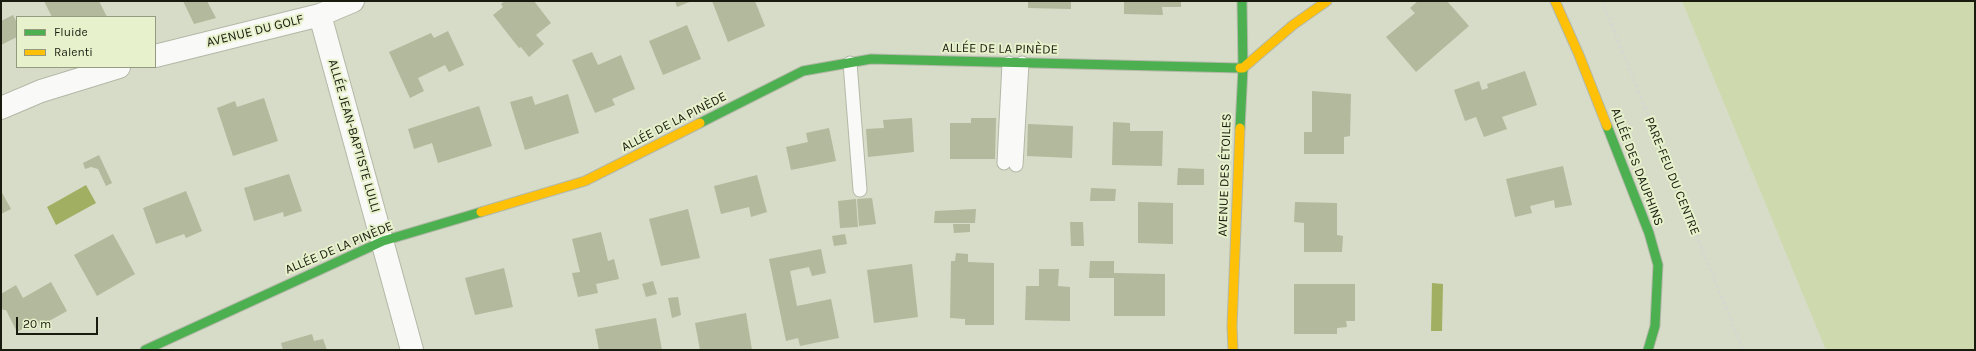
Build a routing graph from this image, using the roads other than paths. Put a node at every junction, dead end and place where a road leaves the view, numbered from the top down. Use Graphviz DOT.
graph roads {
  1 [pos="353,1"];
  2 [pos="1242,1"];
  3 [pos="1327,1"];
  4 [pos="1555,1"];
  5 [pos="320,15"];
  6 [pos="156,56"];
  7 [pos="850,63"];
  8 [pos="1009,63"];
  9 [pos="1022,63"];
  10 [pos="116,68"];
  11 [pos="1242,68"];
  12 [pos="1,108"];
  13 [pos="860,190"];
  14 [pos="383,241"];
  15 [pos="145,350"];
  16 [pos="412,350"];
  17 [pos="1233,350"];
  18 [pos="1648,350"];
  1 -- 5 [label="street, AVENUE DU GOLF"];
  2 -- 11 [label="street, AVENUE DES ÉTOILES"];
  3 -- 11 [label="street"];
  4 -- 18 [label="street, ALLÉE DES DAUPHINS"];
  5 -- 6 [label="street, AVENUE DU GOLF"];
  5 -- 14 [label="street, ALLÉE JEAN-BAPTISTE LULLI"];
  7 -- 8 [label="street, ALLÉE DE LA PINÈDE"];
  7 -- 13 [label="lane"];
  7 -- 14 [label="street, ALLÉE DE LA PINÈDE"];
  8 -- 9 [label="street, ALLÉE DE LA PINÈDE"];
  8 -- 9 [label="lane"];
  9 -- 11 [label="street, ALLÉE DE LA PINÈDE"];
  10 -- 12 [label="street"];
  11 -- 17 [label="street, AVENUE DES ÉTOILES"];
  14 -- 15 [label="street, ALLÉE DE LA PINÈDE"];
  14 -- 16 [label="street, ALLÉE JEAN-BAPTISTE LULLI"];
}
